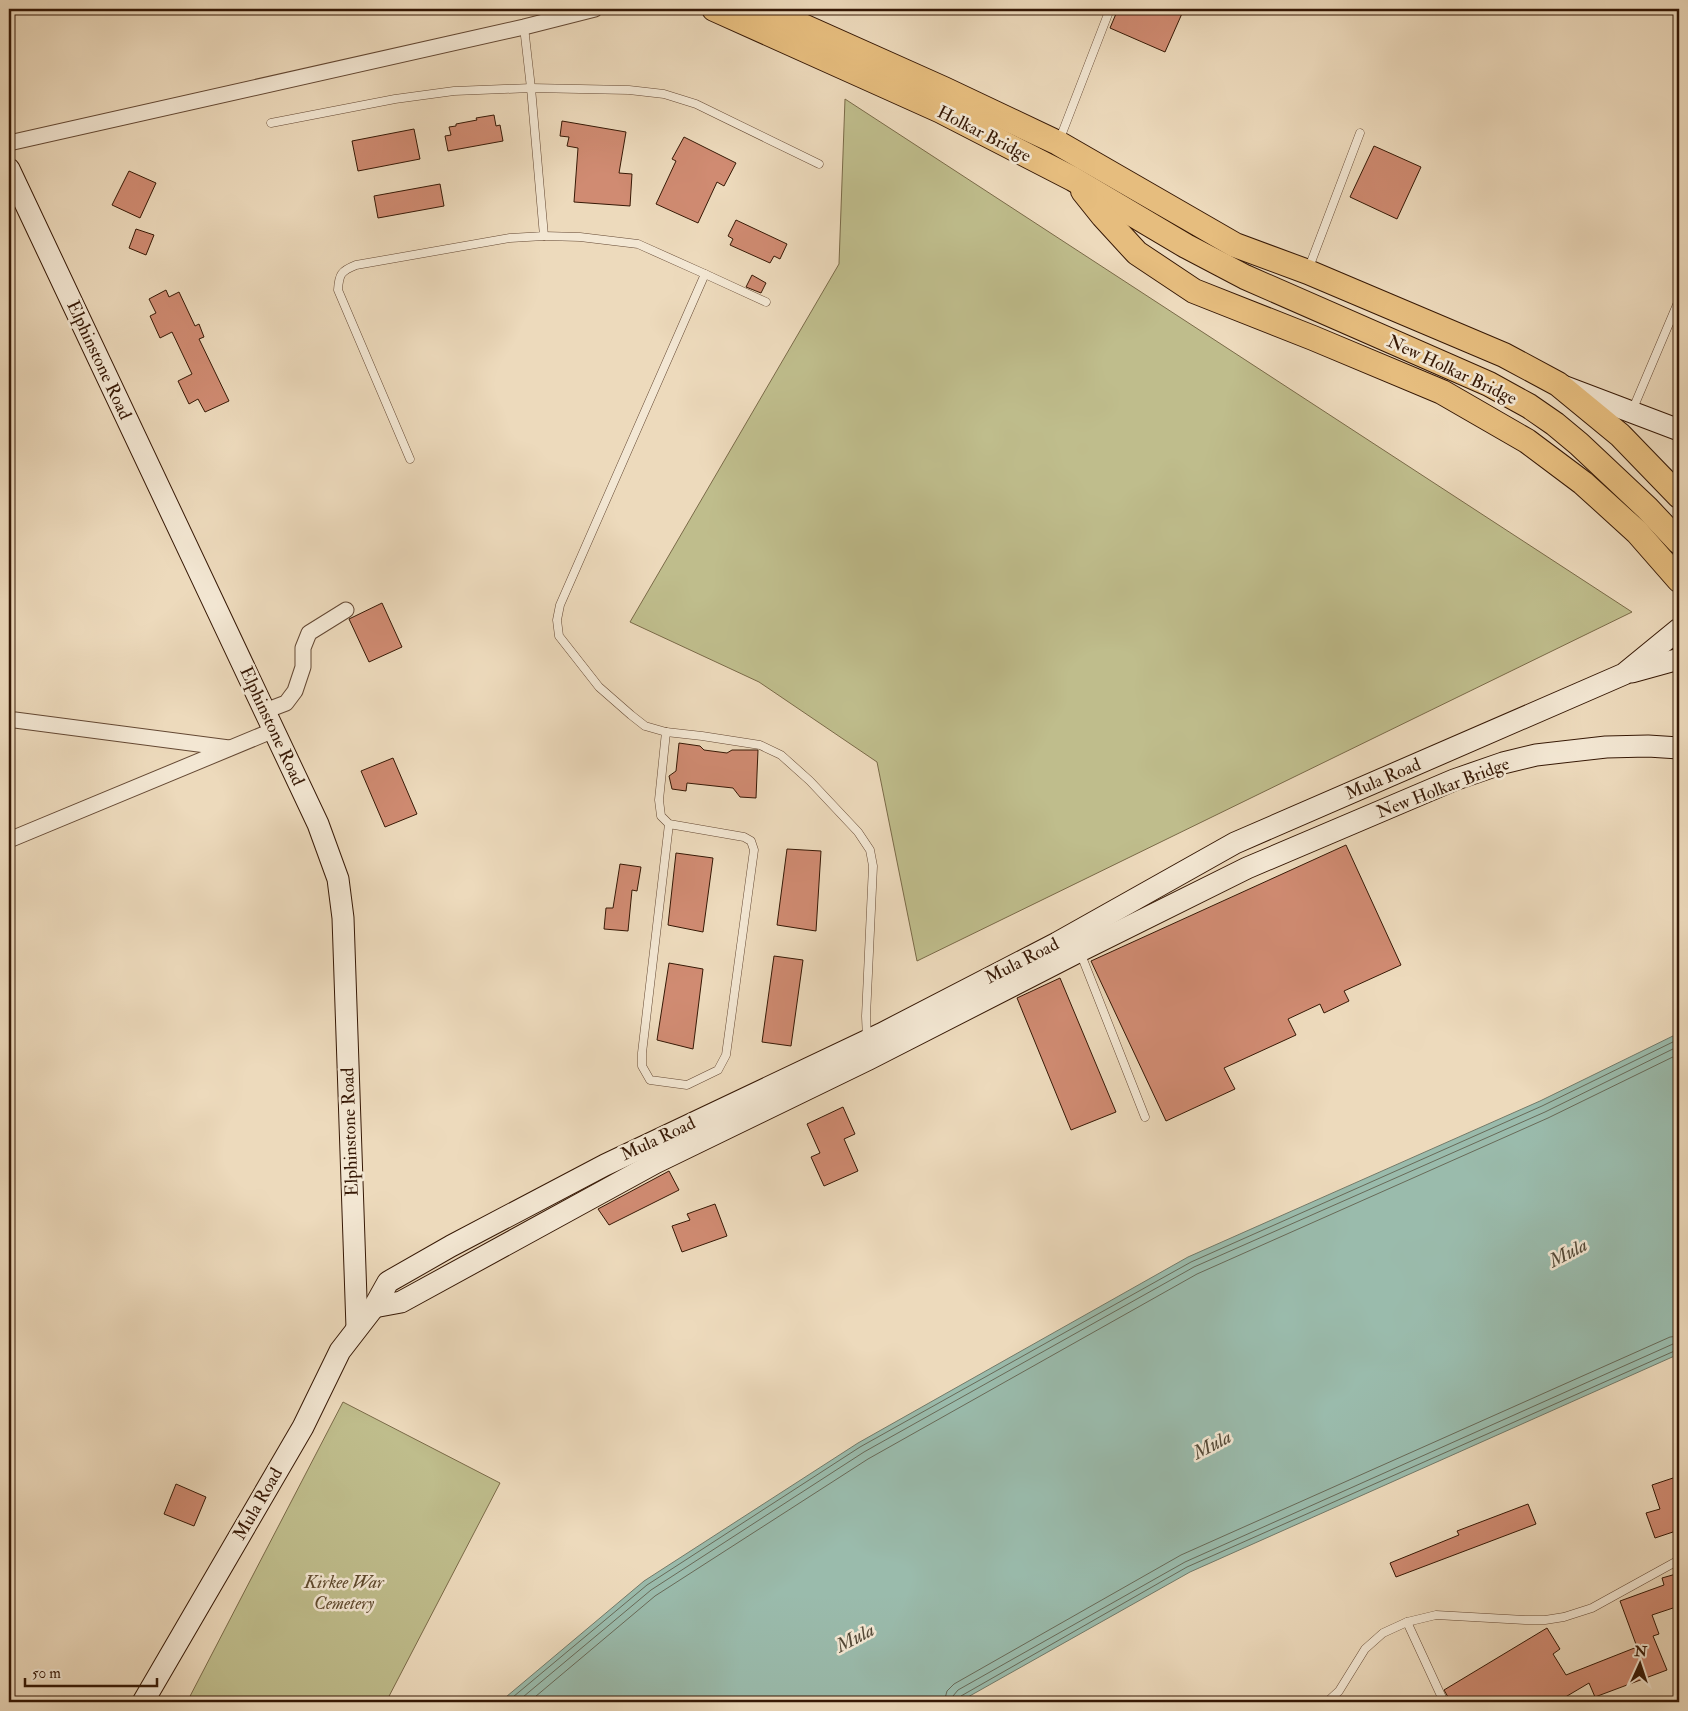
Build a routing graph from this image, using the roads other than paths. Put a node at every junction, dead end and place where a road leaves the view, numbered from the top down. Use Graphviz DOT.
graph roads {
  1 [pos="596,9"];
  2 [pos="714,9"];
  3 [pos="765,9"];
  4 [pos="1110,9"];
  5 [pos="524,27"];
  6 [pos="531,88"];
  7 [pos="271,123"];
  8 [pos="1360,133"];
  9 [pos="9,143"];
  10 [pos="1058,143"];
  11 [pos="819,164"];
  12 [pos="9,169"];
  13 [pos="1073,179"];
  14 [pos="544,236"];
  15 [pos="1308,272"];
  16 [pos="705,274"];
  17 [pos="1245,276"];
  18 [pos="1679,300"];
  19 [pos="766,302"];
  20 [pos="1558,384"];
  21 [pos="1632,411"];
  22 [pos="1679,430"];
  23 [pos="410,459"];
  24 [pos="1679,496"];
  25 [pos="1679,542"];
  26 [pos="1679,580"];
  27 [pos="346,610"];
  28 [pos="1679,629"];
  29 [pos="1679,659"];
  30 [pos="1624,674"];
  31 [pos="265,711"];
  32 [pos="14,720"];
  33 [pos="274,730"];
  34 [pos="666,732"];
  35 [pos="230,748"];
  36 [pos="1679,748"];
  37 [pos="669,824"];
  38 [pos="9,840"];
  39 [pos="1198,865"];
  40 [pos="1208,887"];
  41 [pos="1076,943"];
  42 [pos="868,1050"];
  43 [pos="1145,1117"];
  44 [pos="692,1134"];
  45 [pos="565,1186"];
  46 [pos="575,1206"];
  47 [pos="374,1308"];
  48 [pos="357,1328"];
  49 [pos="1679,1560"];
  50 [pos="1407,1622"];
  51 [pos="143,1702"];
  52 [pos="1327,1702"];
  53 [pos="1444,1702"];
  1 -- 5 [label="street"];
  2 -- 13 [label="main road, Holkar Bridge"];
  3 -- 10 [label="main road"];
  4 -- 10 [label="lane"];
  5 -- 6 [label="lane"];
  5 -- 9 [label="street"];
  6 -- 7 [label="lane"];
  6 -- 11 [label="lane"];
  6 -- 14 [label="lane"];
  8 -- 15 [label="lane"];
  10 -- 15 [label="main road"];
  12 -- 31 [label="main road, Elphinstone Road"];
  13 -- 17 [label="main road, Holkar Bridge"];
  13 -- 26 [label="main road"];
  14 -- 16 [label="lane"];
  14 -- 23 [label="lane"];
  15 -- 20 [label="main road"];
  16 -- 19 [label="lane"];
  16 -- 34 [label="lane"];
  17 -- 25 [label="main road, New Holkar Bridge"];
  18 -- 21 [label="lane"];
  20 -- 21 [label="main road"];
  20 -- 24 [label="main road"];
  21 -- 22 [label="main road"];
  27 -- 31 [label="street"];
  28 -- 30 [label="main road, Mula Road"];
  29 -- 30 [label="main road"];
  30 -- 39 [label="main road, Mula Road"];
  31 -- 33 [label="main road, Elphinstone Road"];
  32 -- 35 [label="street"];
  33 -- 35 [label="street"];
  33 -- 48 [label="main road, Elphinstone Road"];
  34 -- 37 [label="lane"];
  34 -- 42 [label="lane"];
  35 -- 38 [label="street"];
  36 -- 40 [label="main road, New Holkar Bridge"];
  37 -- 37 [label="lane"];
  39 -- 40 [label="main road"];
  39 -- 41 [label="main road, Mula Road"];
  40 -- 41 [label="main road, Mula Road"];
  41 -- 42 [label="main road, Mula Road"];
  41 -- 43 [label="lane"];
  42 -- 44 [label="main road, Mula Road"];
  44 -- 45 [label="main road, Mula Road"];
  44 -- 46 [label="main road, Mula Road"];
  45 -- 46 [label="main road"];
  45 -- 47 [label="main road, Mula Road"];
  46 -- 47 [label="main road, Mula Road"];
  47 -- 48 [label="main road, Mula Road"];
  48 -- 51 [label="main road, Mula Road"];
  49 -- 50 [label="lane"];
  50 -- 52 [label="lane"];
  50 -- 53 [label="lane"];
}
